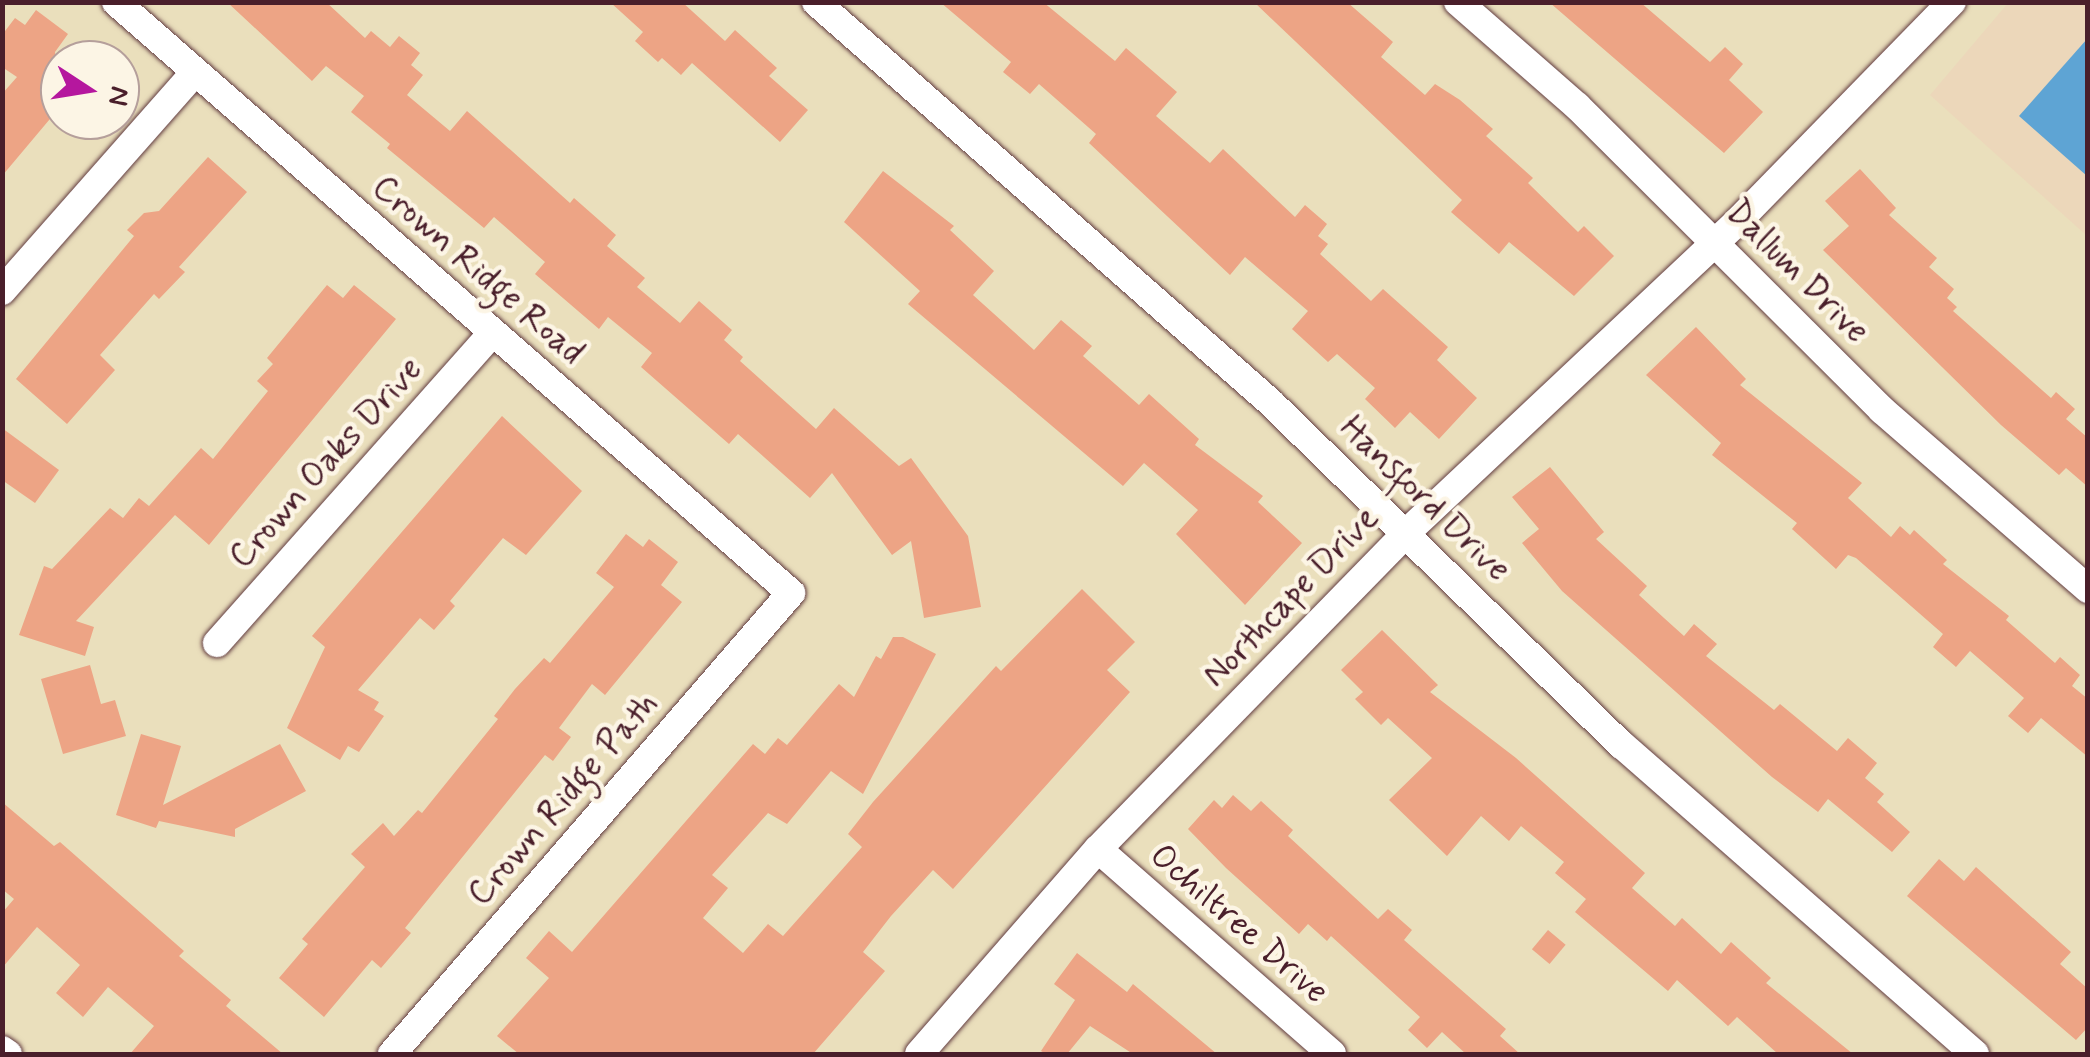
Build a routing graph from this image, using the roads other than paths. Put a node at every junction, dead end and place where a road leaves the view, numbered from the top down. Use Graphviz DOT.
graph roads {
  1 [pos="116,2"];
  2 [pos="816,2"];
  3 [pos="1458,2"];
  4 [pos="1952,2"];
  5 [pos="195,72"];
  6 [pos="1715,243"];
  7 [pos="2,291"];
  8 [pos="492,333"];
  9 [pos="1406,532"];
  10 [pos="2088,589"];
  11 [pos="791,593"];
  12 [pos="216,643"];
  13 [pos="1098,849"];
  14 [pos="392,1054"];
  15 [pos="919,1054"];
  16 [pos="1332,1054"];
  17 [pos="1975,1054"];
  1 -- 5 [label="street, Crown Ridge Road"];
  2 -- 9 [label="street, Hansford Drive"];
  3 -- 6 [label="street, Dallum Drive"];
  4 -- 6 [label="street, Northcape Drive"];
  5 -- 7 [label="street"];
  5 -- 8 [label="street, Crown Ridge Road"];
  6 -- 9 [label="street, Northcape Drive"];
  6 -- 10 [label="street, Dallum Drive"];
  8 -- 11 [label="street, Crown Ridge Road"];
  8 -- 12 [label="street, Crown Oaks Drive"];
  9 -- 13 [label="street, Northcape Drive"];
  9 -- 17 [label="street, Hansford Drive"];
  11 -- 14 [label="street, Crown Ridge Path"];
  13 -- 15 [label="street, Northcape Drive"];
  13 -- 16 [label="street, Ochiltree Drive"];
}
